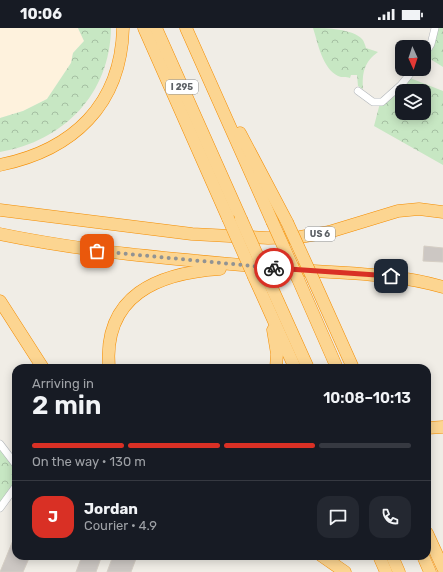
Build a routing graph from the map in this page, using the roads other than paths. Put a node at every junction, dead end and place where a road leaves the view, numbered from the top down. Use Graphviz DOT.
graph roads {
  1 [pos="124,28"];
  2 [pos="144,28"];
  3 [pos="156,28"];
  4 [pos="186,28"];
  5 [pos="435,28"];
  6 [pos="431,44"];
  7 [pos="200,60"];
  8 [pos="408,76"];
  9 [pos="358,91"];
  10 [pos="0,165"];
  11 [pos="0,210"];
  12 [pos="443,212"];
  13 [pos="0,234"];
  14 [pos="278,268"];
  15 [pos="443,287"];
  16 [pos="263,296"];
  17 [pos="0,300"];
  18 [pos="40,364"];
  19 [pos="109,364"];
  20 [pos="276,364"];
  21 [pos="293,364"];
  22 [pos="306,364"];
  23 [pos="335,364"];
  24 [pos="352,364"];
  25 [pos="443,427"];
  26 [pos="431,428"];
  27 [pos="0,444"];
  28 [pos="12,460"];
  29 [pos="12,491"];
  30 [pos="0,507"];
  31 [pos="431,542"];
  32 [pos="328,560"];
  33 [pos="381,560"];
  34 [pos="394,560"];
  35 [pos="424,560"];
  36 [pos="443,568"];
  37 [pos="345,572"];
  38 [pos="386,572"];
  39 [pos="399,572"];
  40 [pos="430,572"];
  1 -- 10 [label="highway"];
  2 -- 16 [label="highway, bridge"];
  3 -- 22 [label="highway, I 295, bridge"];
  4 -- 7 [label="highway, I 295"];
  5 -- 6 [label="street"];
  7 -- 23 [label="highway, I 295, bridge"];
  7 -- 24 [label="highway, bridge"];
  8 -- 9 [label="street"];
  11 -- 12 [label="highway, US 6"];
  13 -- 14 [label="highway"];
  14 -- 15 [label="highway"];
  14 -- 19 [label="highway"];
  16 -- 20 [label="highway"];
  16 -- 21 [label="highway"];
  17 -- 18 [label="highway"];
  25 -- 26 [label="highway"];
  27 -- 28 [label="street"];
  29 -- 30 [label="street"];
  31 -- 36 [label="highway"];
  32 -- 37 [label="highway"];
  33 -- 38 [label="highway"];
  34 -- 39 [label="highway"];
  35 -- 40 [label="highway"];
}
